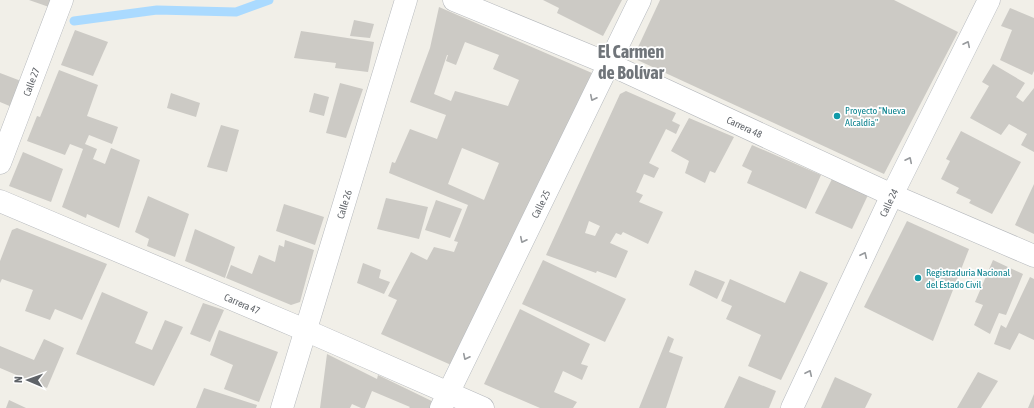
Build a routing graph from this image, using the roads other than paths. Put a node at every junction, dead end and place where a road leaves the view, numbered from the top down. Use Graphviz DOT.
graph roads {
  1 [pos="62,0"];
  2 [pos="406,0"];
  3 [pos="454,0"];
  4 [pos="640,0"];
  5 [pos="989,0"];
  6 [pos="609,64"];
  7 [pos="0,163"];
  8 [pos="892,195"];
  9 [pos="0,201"];
  10 [pos="1034,256"];
  11 [pos="305,330"];
  12 [pos="444,400"];
  13 [pos="282,408"];
  14 [pos="483,408"];
  15 [pos="792,408"];
  1 -- 7 [label="street, Calle 27"];
  2 -- 11 [label="street, Calle 26"];
  3 -- 6 [label="street, Carrera 48"];
  4 -- 6 [label="street, Calle 25"];
  8 -- 5 [label="street, Calle 24, one-way"];
  6 -- 8 [label="street, Carrera 48"];
  6 -- 12 [label="street, Calle 25, one-way"];
  8 -- 10 [label="street, Carrera 48"];
  15 -- 8 [label="street, Calle 24, one-way"];
  9 -- 11 [label="street, Carrera 47"];
  11 -- 12 [label="street, Carrera 47"];
  11 -- 13 [label="street, Calle 26"];
  12 -- 14 [label="street, Carrera 47"];
}
